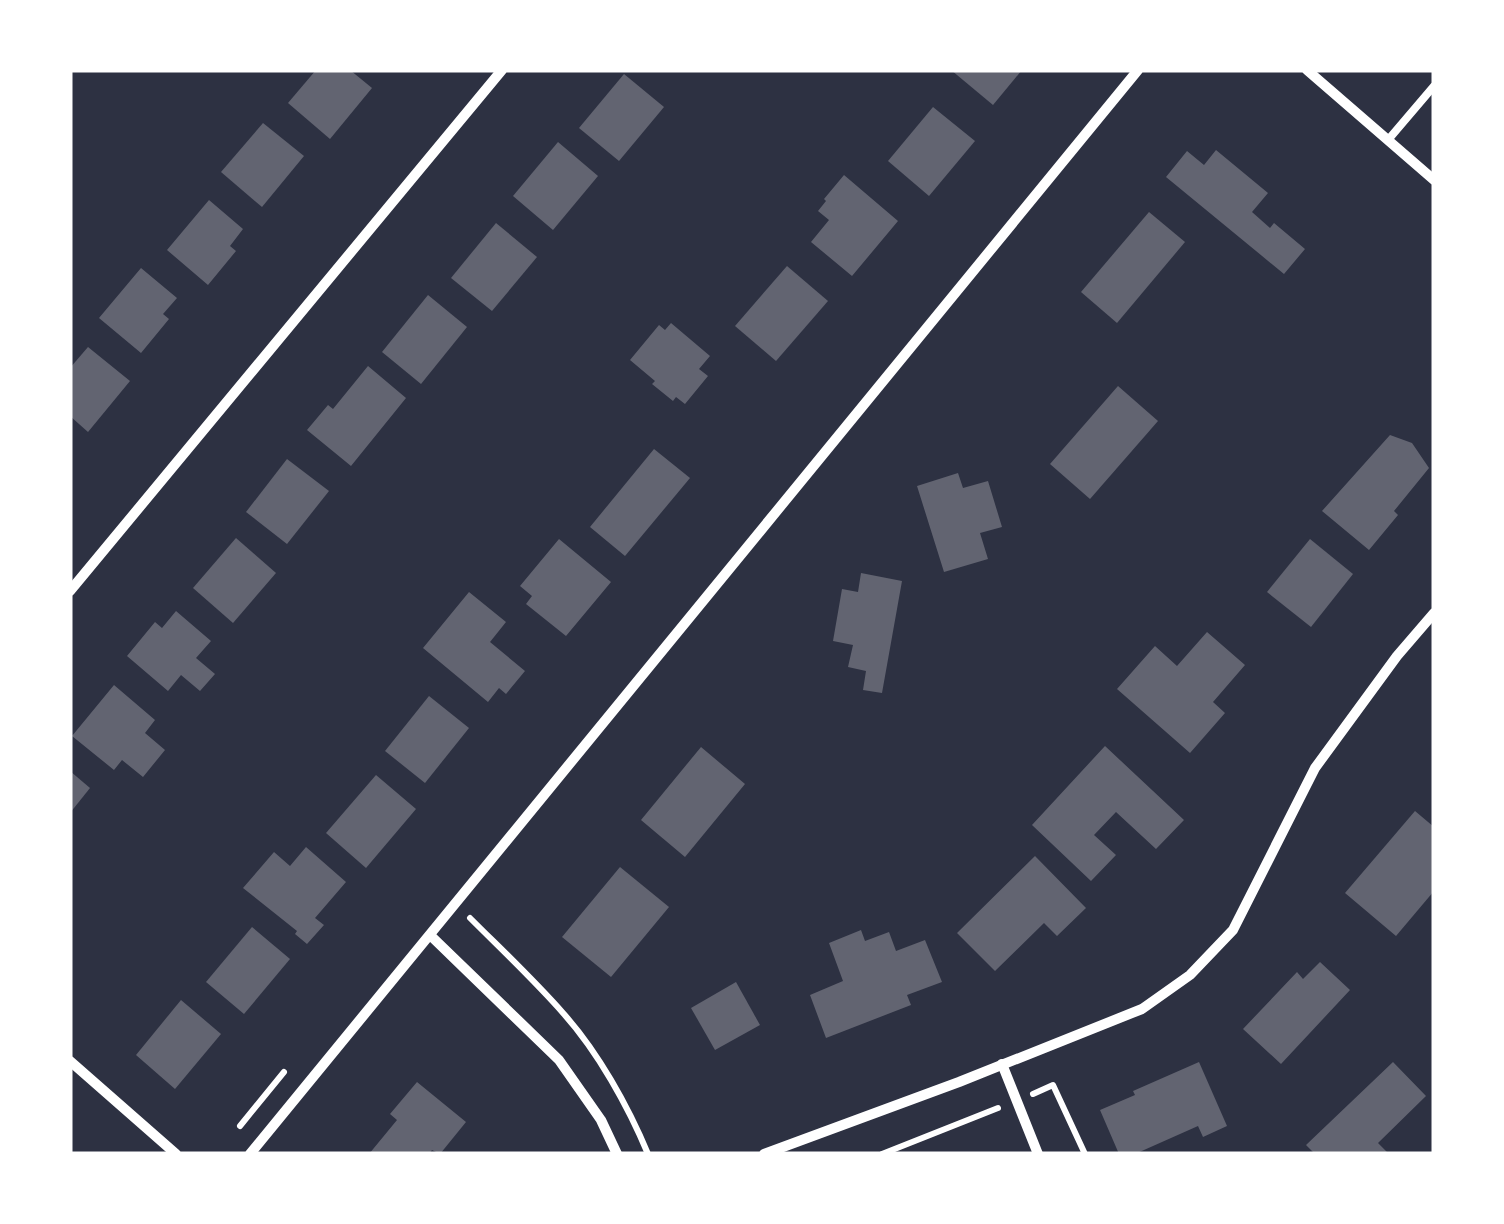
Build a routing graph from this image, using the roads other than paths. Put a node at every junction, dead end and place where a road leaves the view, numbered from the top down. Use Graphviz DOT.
graph roads {
  1 [pos="502,70"];
  2 [pos="1138,70"];
  3 [pos="1307,70"];
  4 [pos="1434,86"];
  5 [pos="1388,140"];
  6 [pos="1434,180"];
  7 [pos="70,591"];
  8 [pos="1434,612"];
  9 [pos="431,936"];
  10 [pos="70,1061"];
  11 [pos="1002,1064"];
  12 [pos="176,1154"];
  13 [pos="250,1154"];
  14 [pos="617,1154"];
  15 [pos="764,1154"];
  16 [pos="1038,1154"];
  1 -- 7 [label="street"];
  2 -- 9 [label="street"];
  3 -- 5 [label="street"];
  4 -- 5 [label="lane"];
  5 -- 6 [label="street"];
  8 -- 11 [label="street"];
  9 -- 13 [label="street"];
  9 -- 14 [label="street"];
  10 -- 12 [label="street"];
  11 -- 15 [label="street"];
  11 -- 16 [label="street"];
}
